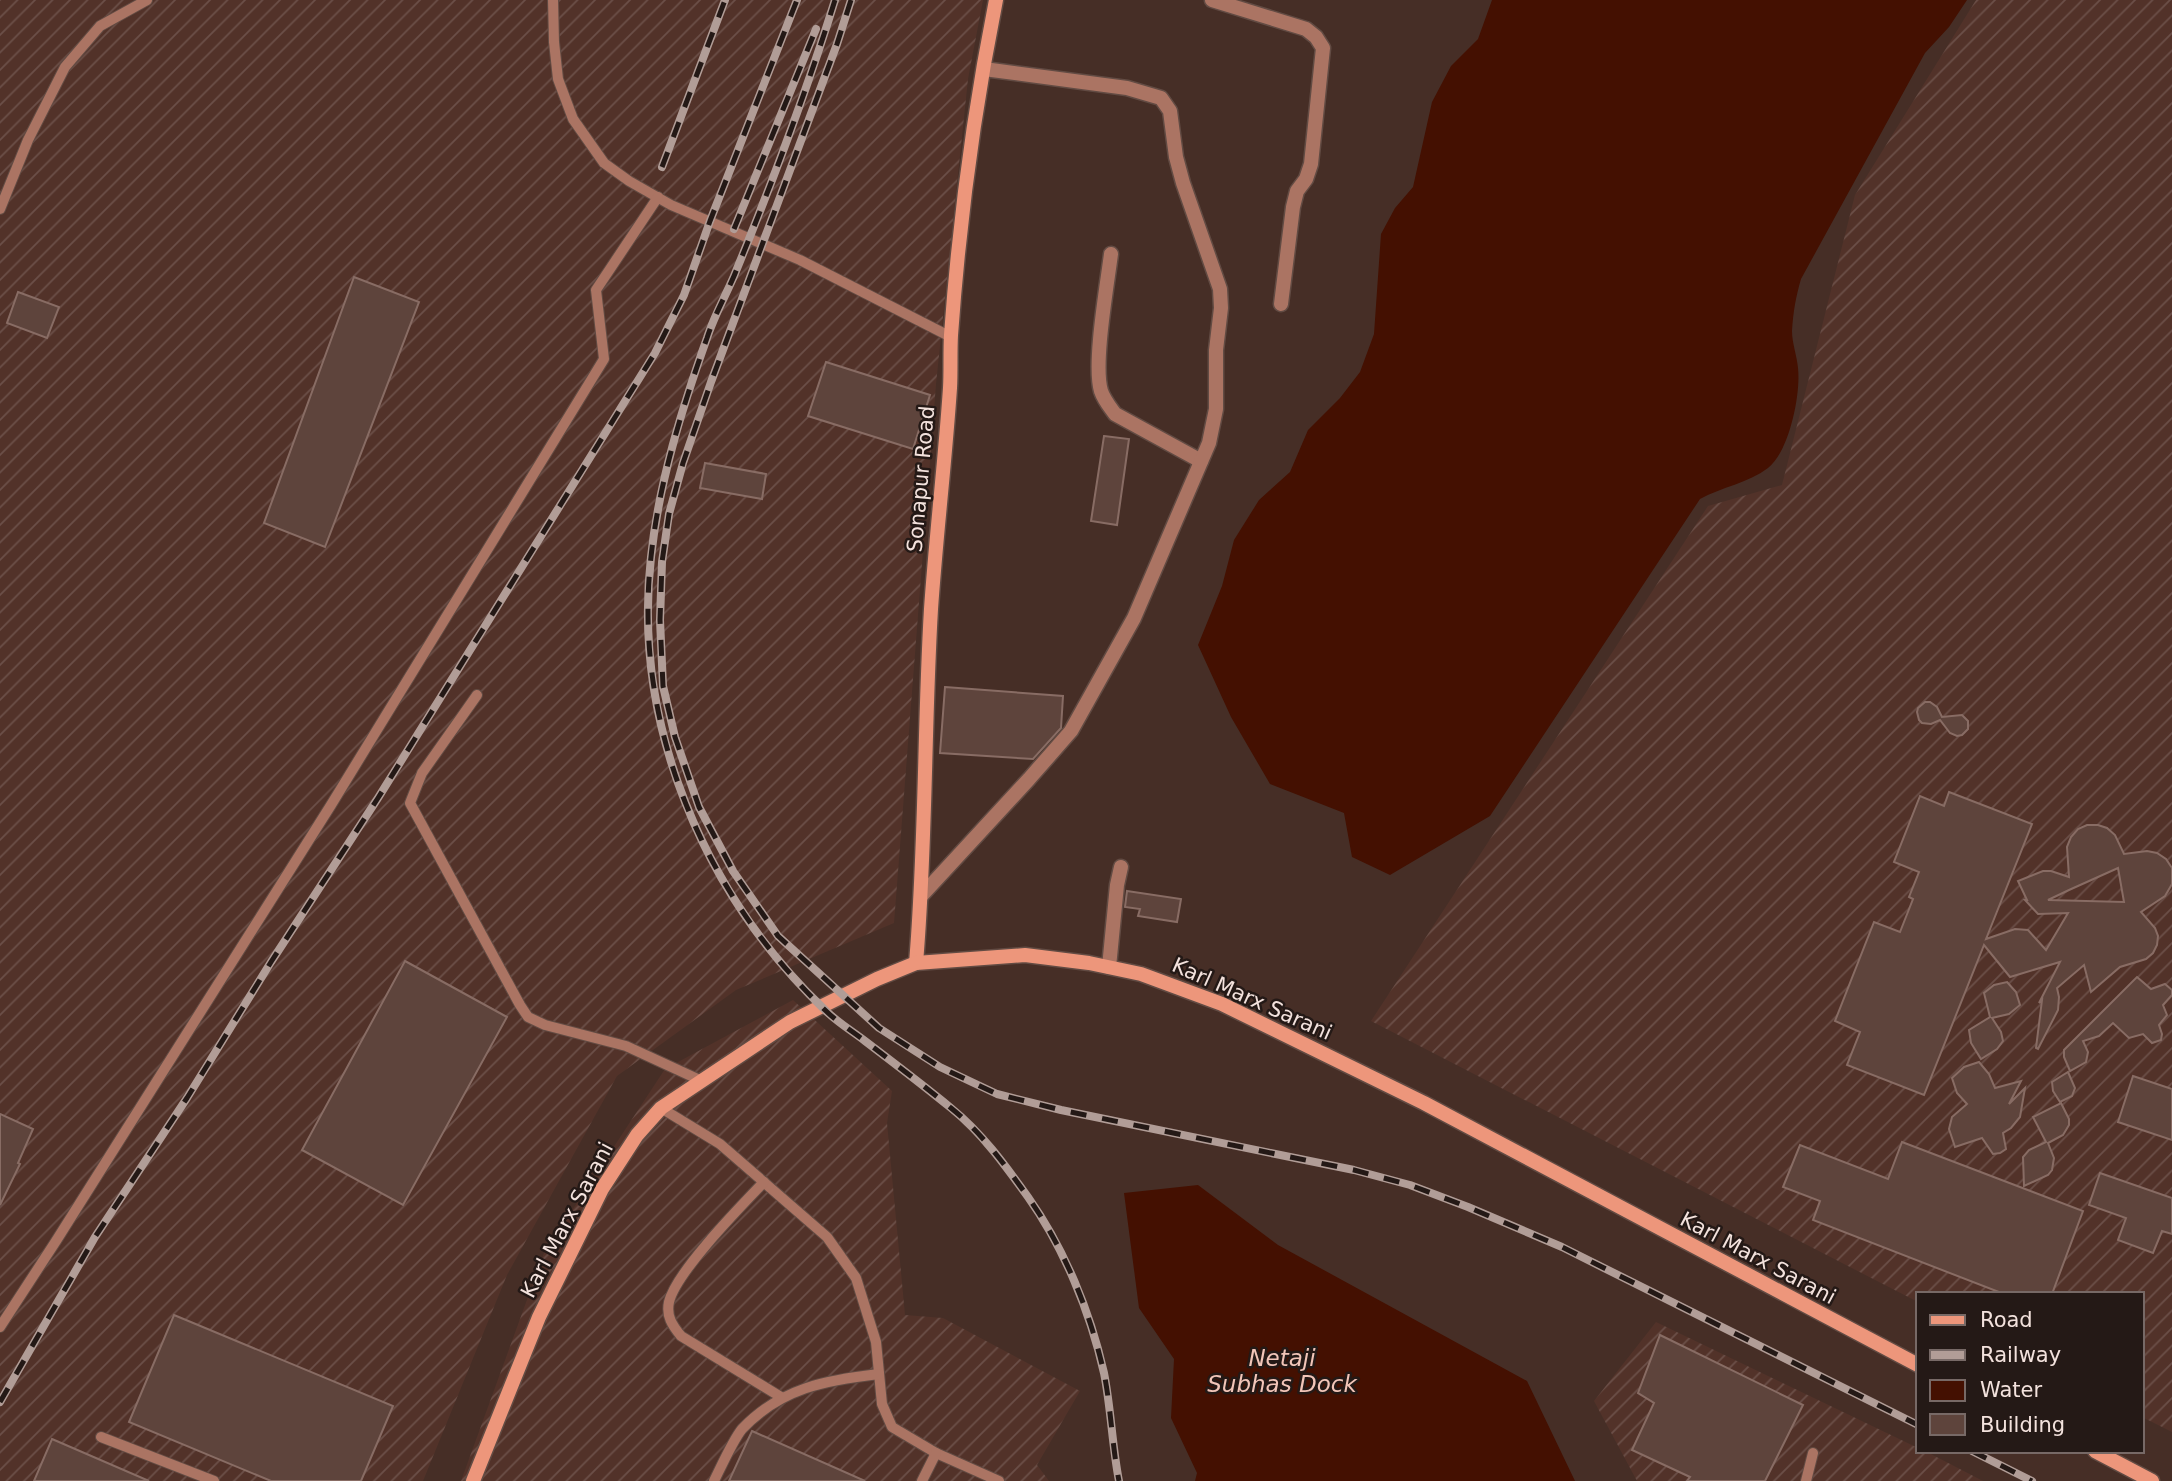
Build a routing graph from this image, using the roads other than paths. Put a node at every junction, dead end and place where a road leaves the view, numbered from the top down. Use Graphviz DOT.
graph roads {
  1 [pos="147,0"];
  2 [pos="553,0"];
  3 [pos="996,0"];
  4 [pos="1212,0"];
  5 [pos="984,69"];
  6 [pos="658,197"];
  7 [pos="0,209"];
  8 [pos="1111,254"];
  9 [pos="1281,304"];
  10 [pos="951,337"];
  11 [pos="1201,461"];
  12 [pos="477,695"];
  13 [pos="1121,867"];
  14 [pos="922,895"];
  15 [pos="916,963"];
  16 [pos="1109,967"];
  17 [pos="702,1081"];
  18 [pos="661,1108"];
  19 [pos="764,1182"];
  20 [pos="0,1327"];
  21 [pos="1916,1364"];
  22 [pos="879,1374"];
  23 [pos="781,1397"];
  24 [pos="102,1437"];
  25 [pos="936,1453"];
  26 [pos="1813,1453"];
  27 [pos="2099,1453"];
  28 [pos="214,1481"];
  29 [pos="473,1481"];
  30 [pos="714,1481"];
  31 [pos="922,1481"];
  32 [pos="999,1481"];
  33 [pos="1806,1481"];
  34 [pos="2152,1481"];
  1 -- 7 [label="lane"];
  2 -- 6 [label="lane"];
  3 -- 5 [label="main road, Sonapur Road"];
  4 -- 9 [label="street"];
  5 -- 10 [label="main road, Sonapur Road"];
  5 -- 11 [label="street"];
  6 -- 10 [label="lane"];
  6 -- 20 [label="lane"];
  8 -- 11 [label="street"];
  10 -- 14 [label="main road, Sonapur Road"];
  11 -- 14 [label="street"];
  12 -- 17 [label="lane"];
  13 -- 16 [label="street"];
  14 -- 15 [label="main road, Sonapur Road"];
  15 -- 16 [label="main road, Karl Marx Sarani"];
  15 -- 17 [label="main road, Karl Marx Sarani"];
  16 -- 21 [label="main road, Karl Marx Sarani"];
  17 -- 18 [label="main road, Karl Marx Sarani"];
  18 -- 19 [label="lane"];
  18 -- 29 [label="main road, Karl Marx Sarani"];
  19 -- 22 [label="lane"];
  19 -- 23 [label="lane"];
  22 -- 23 [label="lane"];
  22 -- 25 [label="lane"];
  23 -- 30 [label="lane"];
  24 -- 28 [label="lane"];
  25 -- 31 [label="lane"];
  25 -- 32 [label="lane"];
  26 -- 33 [label="lane"];
  27 -- 34 [label="main road"];
}
